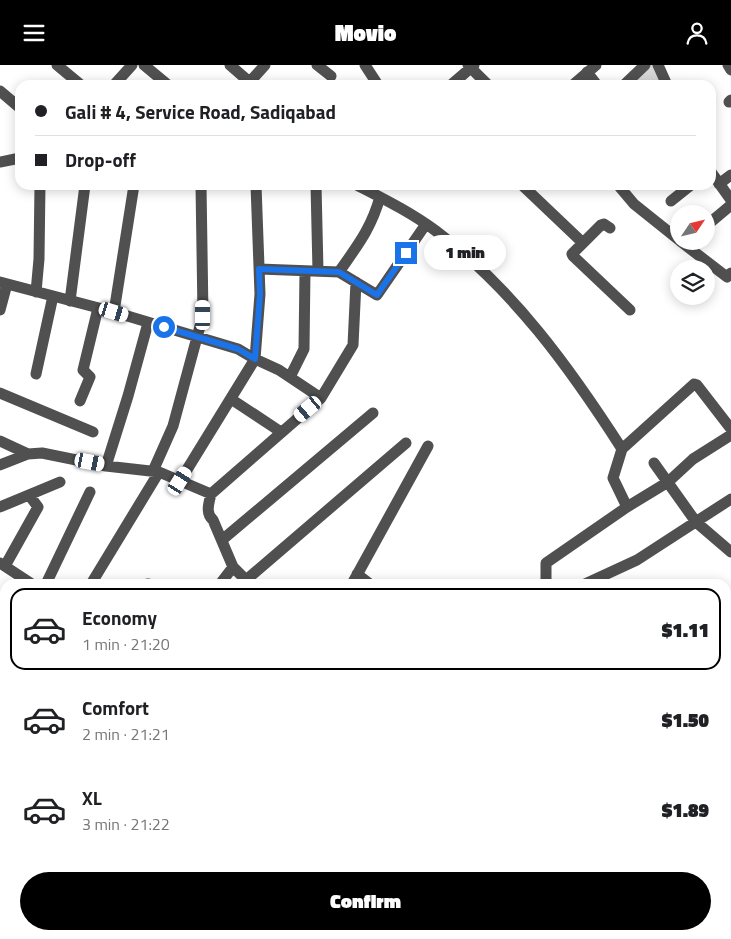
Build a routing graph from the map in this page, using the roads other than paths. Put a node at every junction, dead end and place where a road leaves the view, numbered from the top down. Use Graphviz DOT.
graph roads {
  1 [pos="57,65"];
  2 [pos="132,65"];
  3 [pos="144,65"];
  4 [pos="230,65"];
  5 [pos="265,65"];
  6 [pos="317,65"];
  7 [pos="365,65"];
  8 [pos="645,65"];
  9 [pos="658,65"];
  10 [pos="728,65"];
  11 [pos="471,66"];
  12 [pos="591,69"];
  13 [pos="731,70"];
  14 [pos="331,76"];
  15 [pos="75,80"];
  16 [pos="118,80"];
  17 [pos="162,80"];
  18 [pos="246,80"];
  19 [pos="253,80"];
  20 [pos="375,80"];
  21 [pos="456,80"];
  22 [pos="484,80"];
  23 [pos="579,80"];
  24 [pos="629,80"];
  25 [pos="665,80"];
  26 [pos="0,91"];
  27 [pos="15,104"];
  28 [pos="15,159"];
  29 [pos="0,162"];
  30 [pos="731,175"];
  31 [pos="716,180"];
  32 [pos="719,184"];
  33 [pos="40,190"];
  34 [pos="84,190"];
  35 [pos="133,190"];
  36 [pos="201,190"];
  37 [pos="256,190"];
  38 [pos="316,190"];
  39 [pos="367,190"];
  40 [pos="527,190"];
  41 [pos="622,190"];
  42 [pos="685,190"];
  43 [pos="380,197"];
  44 [pos="731,200"];
  45 [pos="672,201"];
  46 [pos="731,205"];
  47 [pos="715,218"];
  48 [pos="426,225"];
  49 [pos="610,228"];
  50 [pos="670,233"];
  51 [pos="583,243"];
  52 [pos="691,250"];
  53 [pos="259,269"];
  54 [pos="306,271"];
  55 [pos="318,271"];
  56 [pos="339,272"];
  57 [pos="731,273"];
  58 [pos="3,283"];
  59 [pos="356,283"];
  60 [pos="36,292"];
  61 [pos="53,296"];
  62 [pos="70,301"];
  63 [pos="98,308"];
  64 [pos="630,310"];
  65 [pos="0,311"];
  66 [pos="114,312"];
  67 [pos="148,323"];
  68 [pos="196,337"];
  69 [pos="255,359"];
  70 [pos="36,373"];
  71 [pos="290,377"];
  72 [pos="0,393"];
  73 [pos="321,398"];
  74 [pos="231,399"];
  75 [pos="80,401"];
  76 [pos="373,413"];
  77 [pos="731,429"];
  78 [pos="93,432"];
  79 [pos="281,432"];
  80 [pos="731,435"];
  81 [pos="0,441"];
  82 [pos="406,443"];
  83 [pos="428,446"];
  84 [pos="622,449"];
  85 [pos="28,454"];
  86 [pos="654,463"];
  87 [pos="0,465"];
  88 [pos="106,465"];
  89 [pos="156,472"];
  90 [pos="180,481"];
  91 [pos="60,482"];
  92 [pos="668,482"];
  93 [pos="90,492"];
  94 [pos="211,494"];
  95 [pos="29,495"];
  96 [pos="731,499"];
  97 [pos="0,507"];
  98 [pos="627,507"];
  99 [pos="696,522"];
  100 [pos="222,540"];
  101 [pos="731,552"];
  102 [pos="2,565"];
  103 [pos="233,567"];
  104 [pos="24,579"];
  105 [pos="48,579"];
  106 [pos="94,579"];
  107 [pos="224,579"];
  108 [pos="245,579"];
  109 [pos="251,579"];
  110 [pos="355,579"];
  111 [pos="546,579"];
  112 [pos="596,579"];
  1 -- 15 [label="street"];
  2 -- 16 [label="street"];
  3 -- 17 [label="street"];
  4 -- 18 [label="street"];
  5 -- 19 [label="street"];
  6 -- 14 [label="street"];
  7 -- 20 [label="street"];
  8 -- 24 [label="street"];
  9 -- 25 [label="street"];
  10 -- 13 [label="street"];
  11 -- 21 [label="street"];
  11 -- 22 [label="street"];
  12 -- 23 [label="street"];
  26 -- 27 [label="street"];
  28 -- 29 [label="street"];
  30 -- 32 [label="street"];
  31 -- 32 [label="street"];
  32 -- 44 [label="street"];
  33 -- 60 [label="street"];
  34 -- 62 [label="street"];
  35 -- 66 [label="street"];
  36 -- 68 [label="street"];
  37 -- 53 [label="street"];
  38 -- 55 [label="street"];
  39 -- 43 [label="street"];
  40 -- 51 [label="street"];
  41 -- 50 [label="street"];
  42 -- 45 [label="street"];
  43 -- 48 [label="street"];
  43 -- 56 [label="street"];
  46 -- 47 [label="street"];
  48 -- 59 [label="street"];
  48 -- 84 [label="street"];
  49 -- 51 [label="street"];
  51 -- 64 [label="street"];
  52 -- 57 [label="street"];
  53 -- 54 [label="street"];
  53 -- 69 [label="street"];
  54 -- 55 [label="street"];
  54 -- 71 [label="street"];
  55 -- 56 [label="street"];
  56 -- 59 [label="street"];
  58 -- 60 [label="street"];
  58 -- 65 [label="street"];
  59 -- 73 [label="street"];
  60 -- 61 [label="street"];
  61 -- 62 [label="street"];
  61 -- 70 [label="street"];
  62 -- 63 [label="street"];
  63 -- 66 [label="street"];
  63 -- 75 [label="street"];
  66 -- 67 [label="street"];
  67 -- 68 [label="street"];
  67 -- 88 [label="street"];
  68 -- 69 [label="street"];
  68 -- 89 [label="street"];
  69 -- 71 [label="street"];
  69 -- 74 [label="street"];
  71 -- 73 [label="street"];
  72 -- 78 [label="street"];
  73 -- 79 [label="street"];
  74 -- 79 [label="street"];
  74 -- 90 [label="street"];
  76 -- 100 [label="street"];
  77 -- 84 [label="street"];
  79 -- 94 [label="street"];
  80 -- 92 [label="street"];
  81 -- 85 [label="street"];
  82 -- 109 [label="street"];
  83 -- 110 [label="street"];
  84 -- 98 [label="street"];
  85 -- 87 [label="street"];
  85 -- 88 [label="street"];
  86 -- 92 [label="street"];
  88 -- 89 [label="street"];
  89 -- 90 [label="street"];
  89 -- 106 [label="street"];
  90 -- 94 [label="street"];
  91 -- 95 [label="street"];
  92 -- 98 [label="street"];
  92 -- 99 [label="street"];
  93 -- 105 [label="street"];
  94 -- 100 [label="street"];
  95 -- 97 [label="street"];
  95 -- 102 [label="street"];
  96 -- 99 [label="street"];
  98 -- 111 [label="street"];
  99 -- 101 [label="street"];
  99 -- 112 [label="street"];
  100 -- 103 [label="street"];
  102 -- 104 [label="street"];
  103 -- 107 [label="street"];
  103 -- 108 [label="street"];
}
